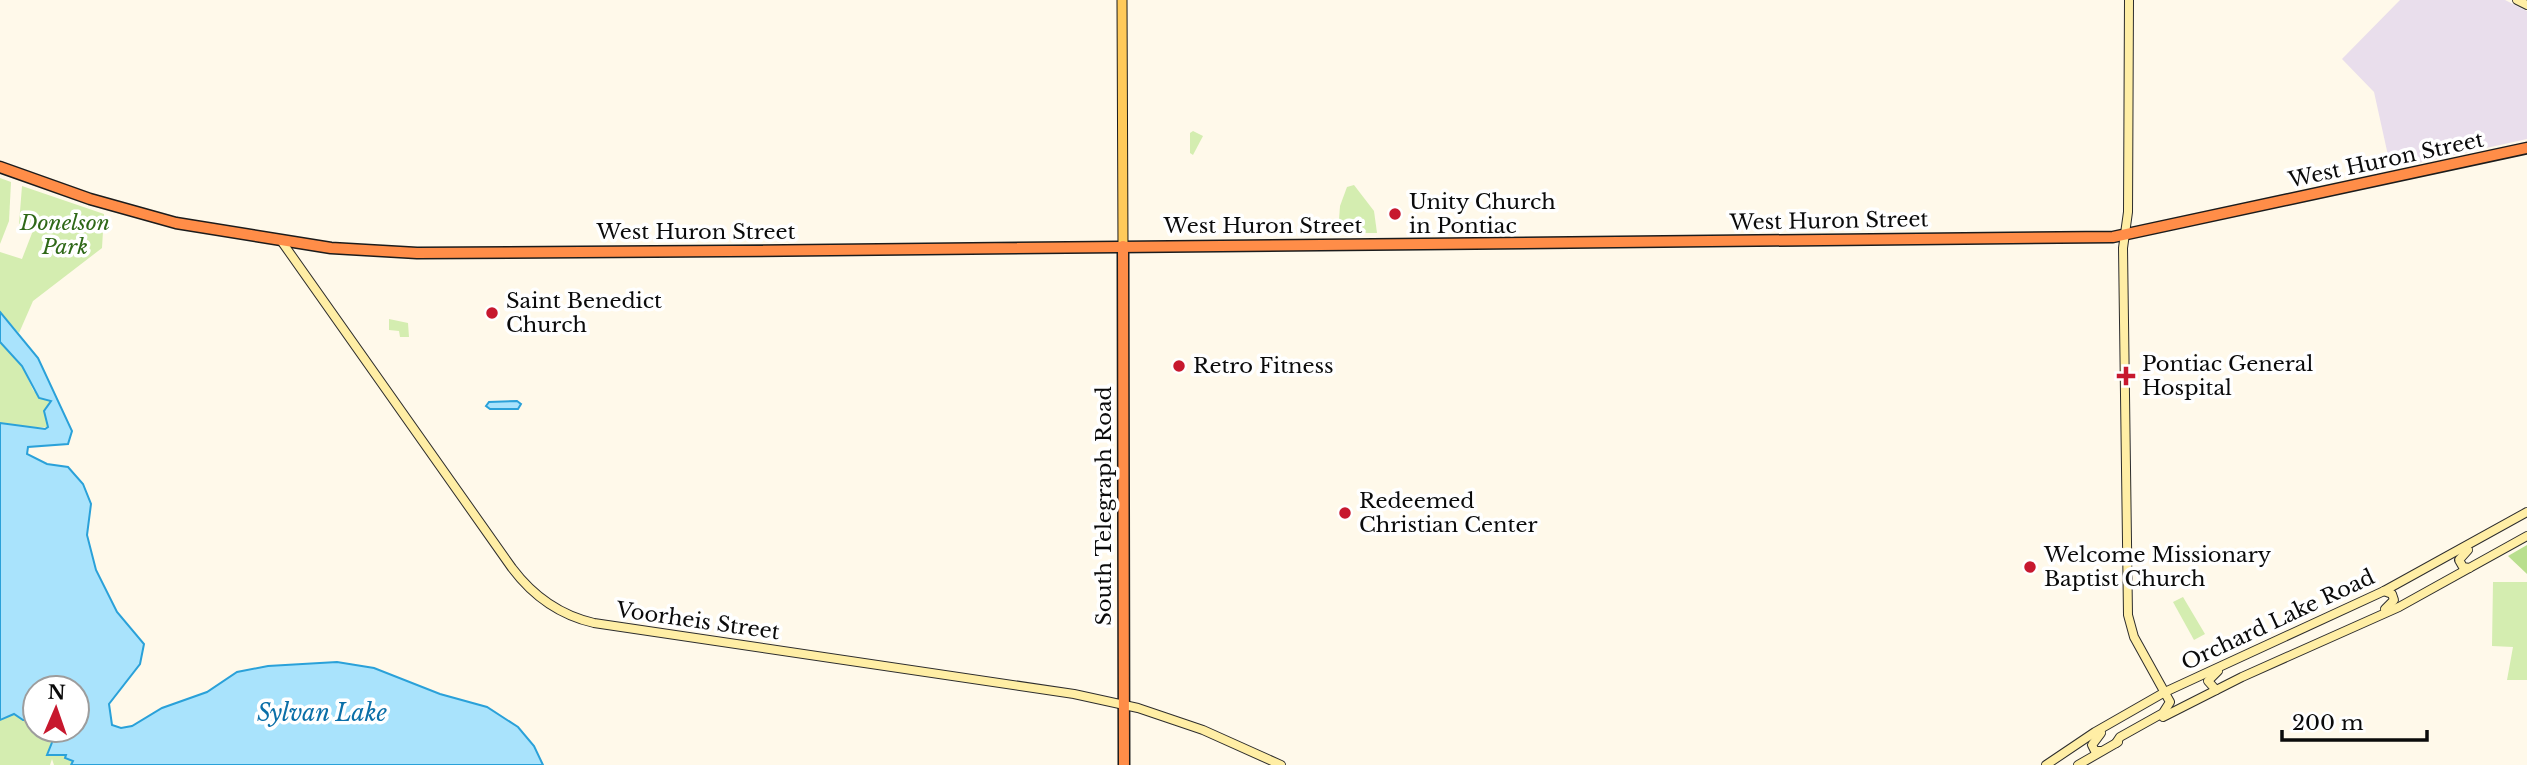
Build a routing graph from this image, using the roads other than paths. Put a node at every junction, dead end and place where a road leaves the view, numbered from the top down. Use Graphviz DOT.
graph roads {
  1 [pos="1122,0"];
  2 [pos="2129,0"];
  3 [pos="2517,0"];
  4 [pos="2527,5"];
  5 [pos="2527,148"];
  6 [pos="0,167"];
  7 [pos="2125,236"];
  8 [pos="282,242"];
  9 [pos="1123,246"];
  10 [pos="2527,512"];
  11 [pos="2516,518"];
  12 [pos="2527,536"];
  13 [pos="2469,568"];
  14 [pos="2384,591"];
  15 [pos="2344,633"];
  16 [pos="2269,643"];
  17 [pos="2216,690"];
  18 [pos="2165,692"];
  19 [pos="1124,705"];
  20 [pos="2125,714"];
  21 [pos="2116,743"];
  22 [pos="2102,751"];
  23 [pos="1124,765"];
  24 [pos="1281,765"];
  25 [pos="2046,765"];
  26 [pos="2078,765"];
  1 -- 9 [label="main road"];
  2 -- 7 [label="street"];
  3 -- 4 [label="street"];
  5 -- 7 [label="highway, West Huron Street"];
  6 -- 8 [label="highway, West Huron Street"];
  7 -- 9 [label="highway, West Huron Street"];
  7 -- 18 [label="street"];
  8 -- 9 [label="highway, West Huron Street"];
  8 -- 19 [label="street, Voorheis Street"];
  9 -- 19 [label="highway, South Telegraph Road"];
  10 -- 11 [label="street, Orchard Lake Road"];
  11 -- 13 [label="street"];
  11 -- 14 [label="street, Orchard Lake Road"];
  12 -- 13 [label="street, Orchard Lake Road"];
  13 -- 15 [label="street, Orchard Lake Road"];
  14 -- 15 [label="street"];
  14 -- 16 [label="street, Orchard Lake Road"];
  15 -- 17 [label="street, Orchard Lake Road"];
  16 -- 17 [label="street"];
  16 -- 18 [label="street, Orchard Lake Road"];
  17 -- 21 [label="street, Orchard Lake Road"];
  18 -- 20 [label="street, Orchard Lake Road"];
  18 -- 21 [label="street"];
  19 -- 23 [label="highway, South Telegraph Road"];
  19 -- 24 [label="street, Voorheis Street"];
  20 -- 22 [label="street"];
  20 -- 25 [label="street, Orchard Lake Road"];
  21 -- 22 [label="street, Orchard Lake Road"];
  22 -- 26 [label="street, Orchard Lake Road"];
}
